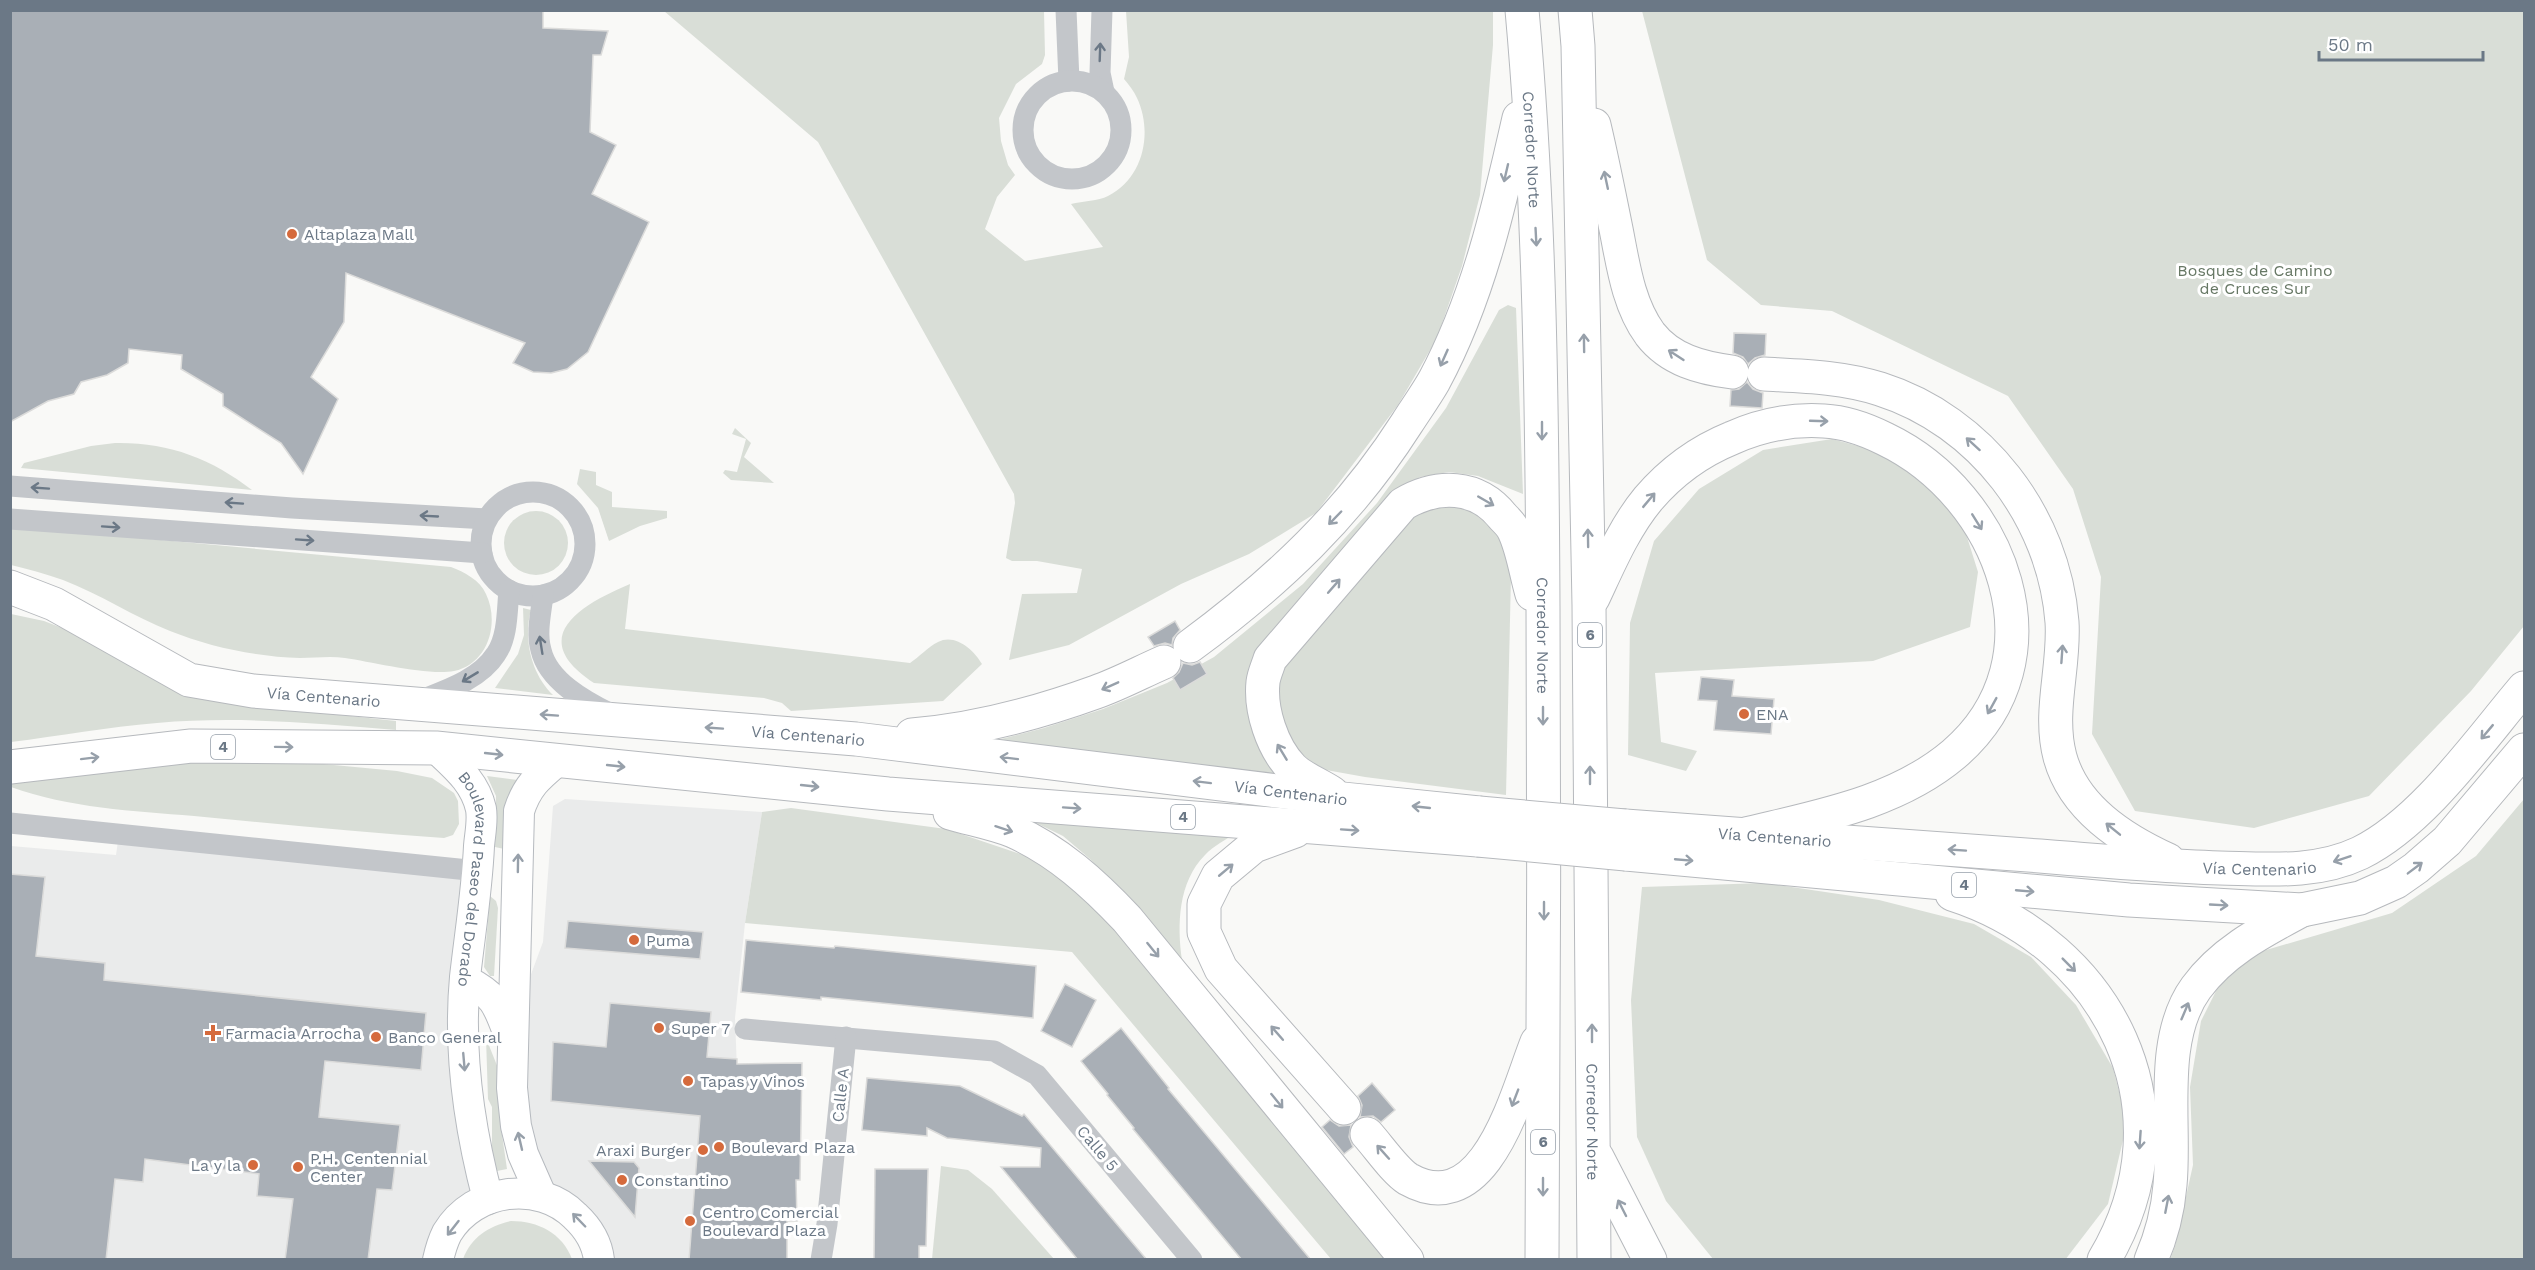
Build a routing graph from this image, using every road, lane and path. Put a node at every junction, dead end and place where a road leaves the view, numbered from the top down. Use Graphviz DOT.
graph roads {
  1 [pos="1066,10"];
  2 [pos="1101,10"];
  3 [pos="1522,10"];
  4 [pos="1575,10"];
  5 [pos="1578,46"];
  6 [pos="1528,75"];
  7 [pos="1069,81"];
  8 [pos="1104,92"];
  9 [pos="1732,372"];
  10 [pos="1764,374"];
  11 [pos="10,486"];
  12 [pos="10,519"];
  13 [pos="487,519"];
  14 [pos="482,553"];
  15 [pos="10,587"];
  16 [pos="509,590"];
  17 [pos="543,595"];
  18 [pos="1589,605"];
  19 [pos="10,607"];
  20 [pos="1543,636"];
  21 [pos="189,680"];
  22 [pos="2524,688"];
  23 [pos="411,705"];
  24 [pos="628,721"];
  25 [pos="856,739"];
  26 [pos="436,748"];
  27 [pos="2524,750"];
  28 [pos="10,761"];
  29 [pos="558,761"];
  30 [pos="47,763"];
  31 [pos="10,767"];
  32 [pos="888,794"];
  33 [pos="1344,799"];
  34 [pos="10,823"];
  35 [pos="1479,826"];
  36 [pos="1306,827"];
  37 [pos="1742,834"];
  38 [pos="1626,840"];
  39 [pos="2183,867"];
  40 [pos="478,871"];
  41 [pos="1908,880"];
  42 [pos="2302,910"];
  43 [pos="515,946"];
  44 [pos="465,980"];
  45 [pos="1544,1024"];
  46 [pos="745,1029"];
  47 [pos="846,1037"];
  48 [pos="512,1040"];
  49 [pos="1344,1108"];
  50 [pos="1367,1134"];
  51 [pos="1593,1149"];
  52 [pos="541,1195"];
  53 [pos="488,1199"];
  54 [pos="438,1260"];
  55 [pos="599,1260"];
  56 [pos="821,1260"];
  57 [pos="1191,1260"];
  58 [pos="1407,1260"];
  59 [pos="1542,1260"];
  60 [pos="1594,1260"];
  61 [pos="1650,1260"];
  62 [pos="2104,1260"];
  63 [pos="2151,1260"];
  1 -- 7 [label="street"];
  8 -- 2 [label="street, one-way"];
  3 -- 6 [label="highway, Corredor Norte / 6"];
  4 -- 5 [label="highway, Corredor Norte / 6"];
  9 -- 5 [label="highway, one-way"];
  18 -- 5 [label="highway, Corredor Norte / 6, one-way"];
  6 -- 20 [label="highway, Corredor Norte / 6, one-way"];
  6 -- 25 [label="highway, one-way"];
  7 -- 8 [label="street"];
  7 -- 8 [label="street"];
  39 -- 10 [label="highway, one-way"];
  13 -- 11 [label="street, one-way"];
  12 -- 14 [label="street, one-way"];
  13 -- 14 [label="street"];
  13 -- 17 [label="street"];
  14 -- 16 [label="street"];
  15 -- 21 [label="highway, Vía Centenario / 4"];
  16 -- 17 [label="street"];
  16 -- 23 [label="street, one-way"];
  24 -- 17 [label="street, one-way"];
  18 -- 37 [label="highway, one-way"];
  51 -- 18 [label="highway, Corredor Norte / 6, one-way"];
  19 -- 21 [label="highway"];
  33 -- 20 [label="highway, one-way"];
  20 -- 45 [label="highway, Corredor Norte / 6, one-way"];
  21 -- 23 [label="highway, Vía Centenario / 4"];
  22 -- 39 [label="highway, Vía Centenario / 4, one-way"];
  24 -- 23 [label="highway, Vía Centenario / 4, one-way"];
  25 -- 24 [label="highway, Vía Centenario / 4, one-way"];
  33 -- 25 [label="highway, Vía Centenario / 4, one-way"];
  26 -- 29 [label="highway, Vía Centenario / 4, one-way"];
  30 -- 26 [label="highway, Vía Centenario / 4, one-way"];
  26 -- 40 [label="street, Boulevard Paseo del Dorado"];
  42 -- 27 [label="highway, Vía Centenario / 4, one-way"];
  28 -- 30 [label="highway"];
  29 -- 32 [label="highway, Vía Centenario / 4, one-way"];
  43 -- 29 [label="street, one-way"];
  30 -- 31 [label="highway, Vía Centenario / 4"];
  32 -- 36 [label="highway, Vía Centenario / 4, one-way"];
  32 -- 58 [label="highway, one-way"];
  35 -- 33 [label="highway, Vía Centenario / 4, one-way"];
  34 -- 40 [label="street"];
  36 -- 35 [label="highway, Vía Centenario / 4, one-way"];
  35 -- 38 [label="highway, Vía Centenario / 4, bridge"];
  49 -- 36 [label="highway, one-way"];
  37 -- 38 [label="highway, Vía Centenario / 4"];
  39 -- 37 [label="highway, Vía Centenario / 4, one-way"];
  38 -- 41 [label="highway, Vía Centenario / 4, one-way"];
  40 -- 43 [label="street"];
  40 -- 44 [label="street, Boulevard Paseo del Dorado"];
  41 -- 42 [label="highway, Vía Centenario / 4, one-way"];
  41 -- 62 [label="highway, one-way"];
  63 -- 42 [label="highway, one-way"];
  43 -- 48 [label="street"];
  44 -- 48 [label="street"];
  44 -- 53 [label="street, Boulevard Paseo del Dorado, one-way"];
  45 -- 50 [label="highway, one-way"];
  45 -- 59 [label="highway, Corredor Norte / 6, one-way"];
  46 -- 47 [label="street"];
  47 -- 56 [label="street, Calle A"];
  47 -- 57 [label="street, Calle 5"];
  52 -- 48 [label="street, one-way"];
  51 -- 60 [label="highway, Corredor Norte / 6"];
  61 -- 51 [label="highway, one-way"];
  52 -- 53 [label="street"];
  55 -- 52 [label="street, one-way"];
  53 -- 54 [label="street, one-way"];
}
